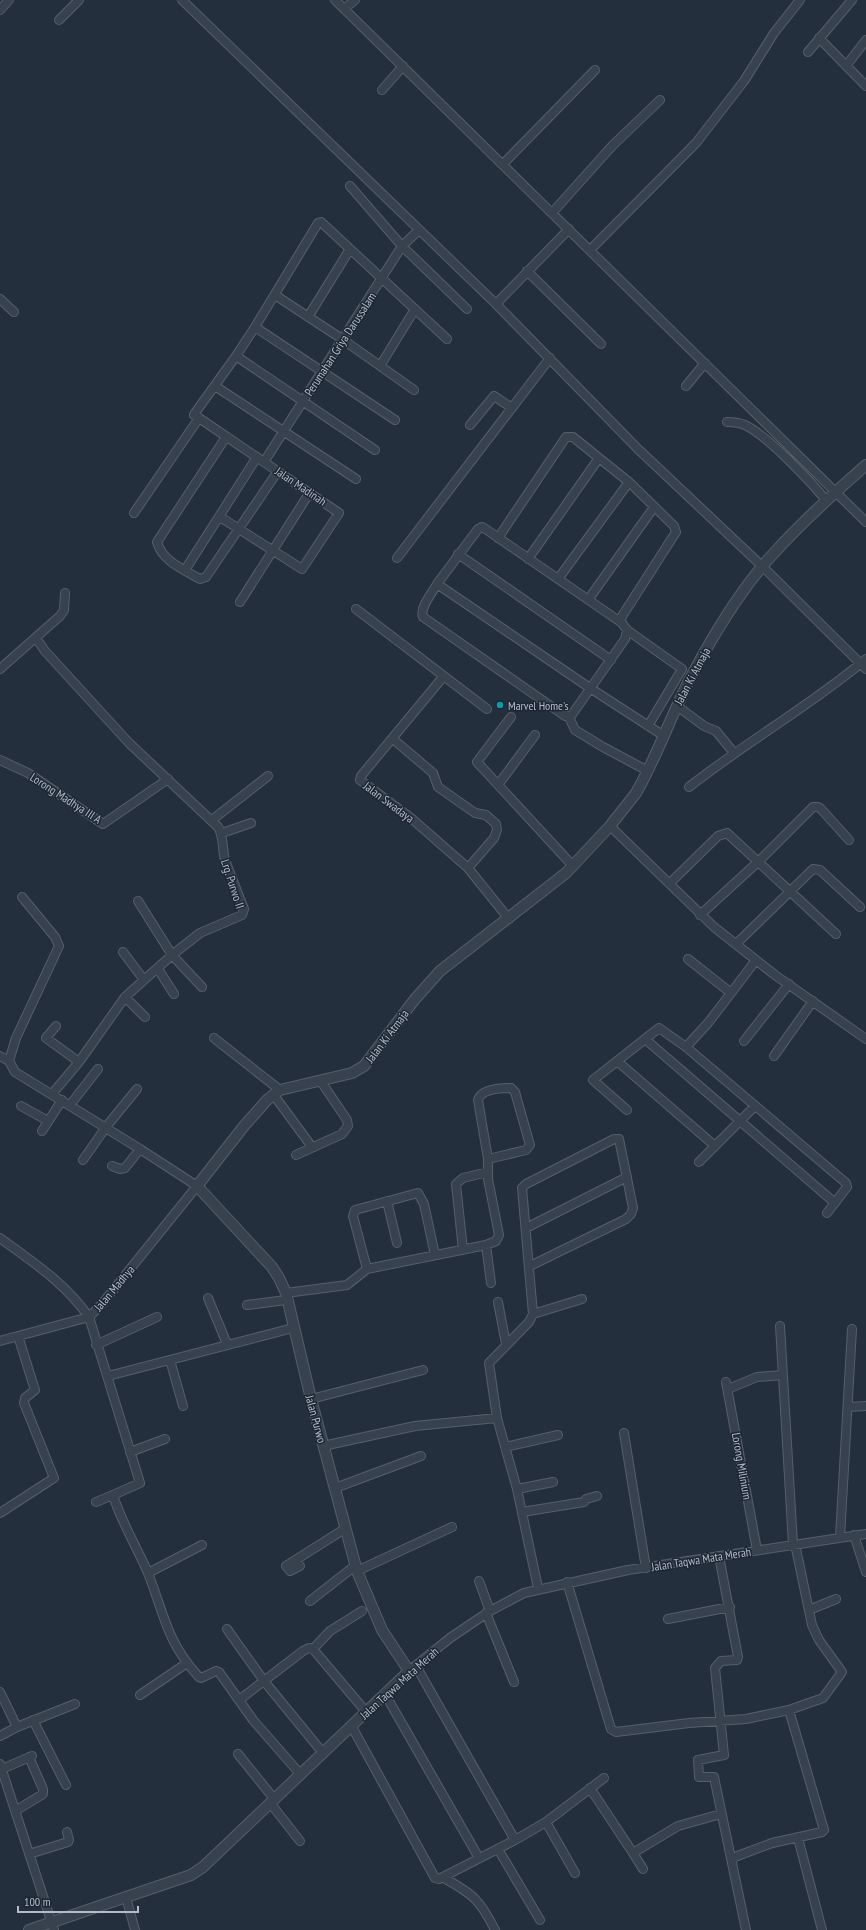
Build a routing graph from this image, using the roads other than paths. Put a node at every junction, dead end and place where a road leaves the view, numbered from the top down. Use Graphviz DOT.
graph roads {
  1 [pos="9,0"];
  2 [pos="79,0"];
  3 [pos="182,0"];
  4 [pos="335,0"];
  5 [pos="355,0"];
  6 [pos="800,0"];
  7 [pos="852,0"];
  8 [pos="344,9"];
  9 [pos="0,10"];
  10 [pos="58,20"];
  11 [pos="819,38"];
  12 [pos="866,40"];
  13 [pos="808,52"];
  14 [pos="846,66"];
  15 [pos="595,70"];
  16 [pos="399,71"];
  17 [pos="866,86"];
  18 [pos="382,90"];
  19 [pos="660,100"];
  20 [pos="503,164"];
  21 [pos="350,186"];
  22 [pos="552,213"];
  23 [pos="567,232"];
  24 [pos="410,238"];
  25 [pos="350,249"];
  26 [pos="590,250"];
  27 [pos="527,271"];
  28 [pos="382,279"];
  29 [pos="275,295"];
  30 [pos="0,299"];
  31 [pos="496,304"];
  32 [pos="415,309"];
  33 [pos="467,310"];
  34 [pos="14,312"];
  35 [pos="308,317"];
  36 [pos="255,327"];
  37 [pos="342,339"];
  38 [pos="447,339"];
  39 [pos="601,344"];
  40 [pos="236,356"];
  41 [pos="550,358"];
  42 [pos="703,365"];
  43 [pos="380,366"];
  44 [pos="322,372"];
  45 [pos="215,386"];
  46 [pos="686,386"];
  47 [pos="414,390"];
  48 [pos="303,401"];
  49 [pos="512,408"];
  50 [pos="198,418"];
  51 [pos="395,420"];
  52 [pos="727,422"];
  53 [pos="470,425"];
  54 [pos="284,431"];
  55 [pos="226,437"];
  56 [pos="375,450"];
  57 [pos="599,458"];
  58 [pos="261,459"];
  59 [pos="866,466"];
  60 [pos="278,471"];
  61 [pos="356,479"];
  62 [pos="629,482"];
  63 [pos="310,492"];
  64 [pos="831,497"];
  65 [pos="654,507"];
  66 [pos="134,512"];
  67 [pos="220,517"];
  68 [pos="866,522"];
  69 [pos="238,529"];
  70 [pos="498,538"];
  71 [pos="273,551"];
  72 [pos="458,554"];
  73 [pos="396,558"];
  74 [pos="528,559"];
  75 [pos="762,566"];
  76 [pos="185,570"];
  77 [pos="558,579"];
  78 [pos="437,584"];
  79 [pos="65,593"];
  80 [pos="588,600"];
  81 [pos="240,602"];
  82 [pos="356,609"];
  83 [pos="618,621"];
  84 [pos="627,630"];
  85 [pos="36,638"];
  86 [pos="611,660"];
  87 [pos="864,664"];
  88 [pos="0,669"];
  89 [pos="443,677"];
  90 [pos="590,688"];
  91 [pos="676,706"];
  92 [pos="487,709"];
  93 [pos="511,716"];
  94 [pos="569,717"];
  95 [pos="648,726"];
  96 [pos="535,735"];
  97 [pos="664,736"];
  98 [pos="393,738"];
  99 [pos="734,753"];
  100 [pos="0,760"];
  101 [pos="648,771"];
  102 [pos="268,776"];
  103 [pos="168,779"];
  104 [pos="498,785"];
  105 [pos="689,787"];
  106 [pos="212,820"];
  107 [pos="252,823"];
  108 [pos="610,826"];
  109 [pos="222,833"];
  110 [pos="849,840"];
  111 [pos="759,861"];
  112 [pos="573,866"];
  113 [pos="468,868"];
  114 [pos="670,883"];
  115 [pos="790,892"];
  116 [pos="22,897"];
  117 [pos="138,901"];
  118 [pos="860,907"];
  119 [pos="700,915"];
  120 [pos="509,919"];
  121 [pos="836,934"];
  122 [pos="736,944"];
  123 [pos="123,952"];
  124 [pos="172,955"];
  125 [pos="688,959"];
  126 [pos="756,960"];
  127 [pos="158,969"];
  128 [pos="144,980"];
  129 [pos="789,984"];
  130 [pos="202,987"];
  131 [pos="731,993"];
  132 [pos="174,994"];
  133 [pos="125,997"];
  134 [pos="813,1001"];
  135 [pos="145,1017"];
  136 [pos="56,1026"];
  137 [pos="214,1038"];
  138 [pos="644,1039"];
  139 [pos="866,1039"];
  140 [pos="744,1041"];
  141 [pos="686,1048"];
  142 [pos="0,1056"];
  143 [pos="774,1056"];
  144 [pos="9,1061"];
  145 [pos="617,1061"];
  146 [pos="79,1062"];
  147 [pos="98,1069"];
  148 [pos="320,1080"];
  149 [pos="137,1089"];
  150 [pos="276,1092"];
  151 [pos="52,1094"];
  152 [pos="62,1100"];
  153 [pos="70,1105"];
  154 [pos="21,1106"];
  155 [pos="755,1106"];
  156 [pos="627,1110"];
  157 [pos="48,1121"];
  158 [pos="740,1121"];
  159 [pos="106,1127"];
  160 [pos="42,1131"];
  161 [pos="715,1146"];
  162 [pos="312,1148"];
  163 [pos="140,1149"];
  164 [pos="296,1155"];
  165 [pos="488,1159"];
  166 [pos="83,1160"];
  167 [pos="699,1162"];
  168 [pos="112,1166"];
  169 [pos="488,1172"];
  170 [pos="627,1177"];
  171 [pos="196,1186"];
  172 [pos="387,1201"];
  173 [pos="835,1202"];
  174 [pos="827,1213"];
  175 [pos="526,1228"];
  176 [pos="0,1238"];
  177 [pos="397,1243"];
  178 [pos="486,1245"];
  179 [pos="463,1250"];
  180 [pos="435,1255"];
  181 [pos="530,1266"];
  182 [pos="367,1269"];
  183 [pos="491,1283"];
  184 [pos="286,1297"];
  185 [pos="208,1298"];
  186 [pos="582,1299"];
  187 [pos="498,1302"];
  188 [pos="247,1305"];
  189 [pos="533,1314"];
  190 [pos="89,1317"];
  191 [pos="157,1317"];
  192 [pos="780,1326"];
  193 [pos="293,1328"];
  194 [pos="852,1329"];
  195 [pos="18,1336"];
  196 [pos="0,1341"];
  197 [pos="227,1344"];
  198 [pos="506,1344"];
  199 [pos="96,1345"];
  200 [pos="170,1360"];
  201 [pos="423,1370"];
  202 [pos="784,1375"];
  203 [pos="108,1376"];
  204 [pos="311,1399"];
  205 [pos="183,1406"];
  206 [pos="866,1406"];
  207 [pos="848,1407"];
  208 [pos="497,1418"];
  209 [pos="624,1433"];
  210 [pos="558,1435"];
  211 [pos="165,1439"];
  212 [pos="324,1446"];
  213 [pos="506,1447"];
  214 [pos="130,1452"];
  215 [pos="421,1456"];
  216 [pos="552,1482"];
  217 [pos="335,1488"];
  218 [pos="517,1489"];
  219 [pos="114,1494"];
  220 [pos="596,1496"];
  221 [pos="96,1502"];
  222 [pos="522,1512"];
  223 [pos="0,1513"];
  224 [pos="452,1527"];
  225 [pos="346,1528"];
  226 [pos="866,1534"];
  227 [pos="854,1535"];
  228 [pos="840,1537"];
  229 [pos="794,1544"];
  230 [pos="202,1545"];
  231 [pos="757,1550"];
  232 [pos="719,1556"];
  233 [pos="300,1566"];
  234 [pos="356,1568"];
  235 [pos="646,1568"];
  236 [pos="866,1572"];
  237 [pos="148,1574"];
  238 [pos="479,1580"];
  239 [pos="567,1582"];
  240 [pos="538,1588"];
  241 [pos="836,1599"];
  242 [pos="310,1601"];
  243 [pos="730,1607"];
  244 [pos="810,1610"];
  245 [pos="362,1611"];
  246 [pos="488,1612"];
  247 [pos="668,1619"];
  248 [pos="227,1629"];
  249 [pos="312,1649"];
  250 [pos="187,1663"];
  251 [pos="412,1668"];
  252 [pos="264,1681"];
  253 [pos="514,1682"];
  254 [pos="0,1692"];
  255 [pos="385,1694"];
  256 [pos="140,1695"];
  257 [pos="239,1700"];
  258 [pos="76,1704"];
  259 [pos="789,1710"];
  260 [pos="367,1713"];
  261 [pos="33,1720"];
  262 [pos="721,1720"];
  263 [pos="17,1727"];
  264 [pos="352,1727"];
  265 [pos="0,1736"];
  266 [pos="323,1753"];
  267 [pos="238,1754"];
  268 [pos="1,1767"];
  269 [pos="301,1775"];
  270 [pos="604,1778"];
  271 [pos="66,1785"];
  272 [pos="590,1788"];
  273 [pos="273,1802"];
  274 [pos="15,1811"];
  275 [pos="721,1814"];
  276 [pos="546,1822"];
  277 [pos="67,1832"];
  278 [pos="798,1838"];
  279 [pos="515,1840"];
  280 [pos="300,1841"];
  281 [pos="498,1849"];
  282 [pos="29,1854"];
  283 [pos="634,1854"];
  284 [pos="479,1858"];
  285 [pos="732,1858"];
  286 [pos="643,1869"];
  287 [pos="575,1873"];
  288 [pos="444,1878"];
  289 [pos="126,1897"];
  290 [pos="540,1920"];
  291 [pos="53,1926"];
  292 [pos="29,1930"];
  293 [pos="135,1930"];
  294 [pos="495,1930"];
  295 [pos="746,1930"];
  296 [pos="822,1930"];
  1 -- 9 [label="street"];
  2 -- 10 [label="street"];
  3 -- 24 [label="street"];
  4 -- 8 [label="street"];
  5 -- 8 [label="street"];
  6 -- 26 [label="street"];
  7 -- 11 [label="street"];
  8 -- 16 [label="street"];
  11 -- 13 [label="street"];
  11 -- 14 [label="street"];
  12 -- 14 [label="street"];
  14 -- 17 [label="street"];
  15 -- 20 [label="street"];
  16 -- 18 [label="street"];
  16 -- 20 [label="street"];
  19 -- 22 [label="street"];
  20 -- 22 [label="street"];
  21 -- 24 [label="street"];
  22 -- 23 [label="street"];
  23 -- 26 [label="street"];
  23 -- 27 [label="street"];
  24 -- 28 [label="street, Perumahan Griya Darussalam"];
  24 -- 31 [label="street"];
  24 -- 33 [label="street"];
  25 -- 28 [label="street"];
  25 -- 29 [label="street"];
  25 -- 35 [label="street"];
  26 -- 42 [label="street"];
  27 -- 31 [label="street"];
  27 -- 39 [label="street"];
  28 -- 32 [label="street"];
  28 -- 37 [label="street, Perumahan Griya Darussalam"];
  29 -- 35 [label="street"];
  29 -- 36 [label="street"];
  30 -- 34 [label="street"];
  31 -- 41 [label="street"];
  32 -- 38 [label="street"];
  32 -- 43 [label="street"];
  35 -- 37 [label="street"];
  36 -- 40 [label="street"];
  36 -- 44 [label="street"];
  37 -- 43 [label="street"];
  37 -- 44 [label="street, Perumahan Griya Darussalam"];
  40 -- 45 [label="street"];
  40 -- 48 [label="street"];
  41 -- 49 [label="street"];
  41 -- 75 [label="street"];
  42 -- 46 [label="street"];
  42 -- 64 [label="street"];
  43 -- 47 [label="street"];
  44 -- 48 [label="street, Perumahan Griya Darussalam"];
  44 -- 51 [label="street"];
  45 -- 50 [label="street"];
  45 -- 54 [label="street"];
  48 -- 54 [label="street, Perumahan Griya Darussalam"];
  48 -- 56 [label="street"];
  49 -- 53 [label="street"];
  49 -- 73 [label="street"];
  50 -- 55 [label="street, Jalan Madinah"];
  50 -- 66 [label="street"];
  52 -- 64 [label="street"];
  54 -- 58 [label="street, Perumahan Griya Darussalam"];
  54 -- 61 [label="street"];
  55 -- 58 [label="street, Jalan Madinah"];
  55 -- 76 [label="street"];
  57 -- 62 [label="street"];
  57 -- 70 [label="street"];
  57 -- 74 [label="street"];
  58 -- 60 [label="street, Jalan Madinah"];
  58 -- 67 [label="street, Perumahan Griya Darussalam"];
  59 -- 64 [label="street, Jalan Ki Atmaja"];
  60 -- 63 [label="street, Jalan Madinah"];
  60 -- 69 [label="street"];
  62 -- 65 [label="street"];
  62 -- 77 [label="street"];
  63 -- 71 [label="street"];
  63 -- 71 [label="street, Jalan Madinah"];
  64 -- 68 [label="street"];
  64 -- 75 [label="street, Jalan Ki Atmaja"];
  65 -- 80 [label="street"];
  65 -- 83 [label="street"];
  67 -- 69 [label="street"];
  67 -- 76 [label="street, Perumahan Griya Darussalam"];
  69 -- 71 [label="street"];
  69 -- 76 [label="street"];
  70 -- 72 [label="street"];
  70 -- 74 [label="street"];
  71 -- 81 [label="street"];
  72 -- 78 [label="street"];
  72 -- 86 [label="street"];
  74 -- 77 [label="street"];
  75 -- 87 [label="street"];
  75 -- 91 [label="street, Jalan Ki Atmaja"];
  77 -- 80 [label="street"];
  78 -- 90 [label="street"];
  78 -- 94 [label="street"];
  79 -- 85 [label="street"];
  80 -- 83 [label="street"];
  82 -- 89 [label="street"];
  83 -- 84 [label="street"];
  84 -- 86 [label="street"];
  84 -- 95 [label="street"];
  85 -- 88 [label="street"];
  85 -- 103 [label="street"];
  86 -- 90 [label="street"];
  87 -- 99 [label="street"];
  89 -- 92 [label="street"];
  89 -- 98 [label="street, Jalan Swadaya"];
  90 -- 94 [label="street"];
  90 -- 95 [label="street"];
  91 -- 97 [label="street, Jalan Ki Atmaja"];
  91 -- 99 [label="street"];
  93 -- 104 [label="street"];
  94 -- 101 [label="street"];
  95 -- 97 [label="street"];
  96 -- 104 [label="street"];
  97 -- 101 [label="street, Jalan Ki Atmaja"];
  98 -- 113 [label="street"];
  98 -- 113 [label="street, Jalan Swadaya"];
  99 -- 105 [label="street"];
  100 -- 103 [label="street, Lorong Madhya III A"];
  101 -- 108 [label="street, Jalan Ki Atmaja"];
  102 -- 106 [label="street"];
  103 -- 106 [label="street"];
  104 -- 112 [label="street"];
  106 -- 109 [label="street"];
  107 -- 109 [label="street"];
  108 -- 112 [label="street, Jalan Ki Atmaja"];
  108 -- 114 [label="street"];
  109 -- 124 [label="street, Lrg. Purwo II"];
  110 -- 111 [label="street"];
  111 -- 114 [label="street"];
  111 -- 115 [label="street"];
  111 -- 119 [label="street"];
  112 -- 120 [label="street, Jalan Ki Atmaja"];
  113 -- 120 [label="street, Jalan Swadaya"];
  114 -- 119 [label="street"];
  115 -- 118 [label="street"];
  115 -- 121 [label="street"];
  115 -- 122 [label="street"];
  116 -- 144 [label="street"];
  117 -- 124 [label="street"];
  119 -- 122 [label="street"];
  120 -- 148 [label="street, Jalan Ki Atmaja"];
  122 -- 126 [label="street"];
  123 -- 128 [label="street"];
  124 -- 127 [label="street, Lrg. Purwo II"];
  124 -- 130 [label="street"];
  125 -- 131 [label="street"];
  126 -- 129 [label="street"];
  126 -- 131 [label="street"];
  127 -- 128 [label="street, Lrg. Purwo II"];
  127 -- 132 [label="street"];
  128 -- 133 [label="street, Lrg. Purwo II"];
  129 -- 134 [label="street"];
  129 -- 140 [label="street"];
  131 -- 141 [label="street"];
  133 -- 135 [label="street"];
  133 -- 146 [label="street, Lrg. Purwo II"];
  134 -- 139 [label="street"];
  134 -- 143 [label="street"];
  136 -- 146 [label="street"];
  137 -- 150 [label="street"];
  138 -- 141 [label="street"];
  138 -- 145 [label="street"];
  138 -- 158 [label="street"];
  141 -- 155 [label="street"];
  142 -- 144 [label="street"];
  144 -- 151 [label="street"];
  145 -- 156 [label="street"];
  145 -- 161 [label="street"];
  146 -- 151 [label="street, Lrg. Purwo II"];
  147 -- 153 [label="street"];
  148 -- 150 [label="street, Jalan Ki Atmaja"];
  148 -- 162 [label="street"];
  149 -- 159 [label="street"];
  150 -- 162 [label="street"];
  150 -- 171 [label="street"];
  151 -- 152 [label="street"];
  152 -- 153 [label="street"];
  152 -- 157 [label="street"];
  153 -- 159 [label="street"];
  154 -- 157 [label="street"];
  155 -- 158 [label="street"];
  155 -- 173 [label="street"];
  157 -- 160 [label="street"];
  158 -- 161 [label="street"];
  158 -- 173 [label="street"];
  159 -- 163 [label="street"];
  159 -- 166 [label="street"];
  161 -- 167 [label="street"];
  162 -- 164 [label="street"];
  163 -- 168 [label="street"];
  163 -- 171 [label="street"];
  165 -- 165 [label="street"];
  165 -- 169 [label="street"];
  169 -- 178 [label="street"];
  169 -- 179 [label="street"];
  170 -- 175 [label="street"];
  170 -- 175 [label="street"];
  170 -- 181 [label="street"];
  171 -- 184 [label="street, Jalan Purwo"];
  171 -- 190 [label="street, Jalan Madhya"];
  172 -- 177 [label="street"];
  172 -- 180 [label="street"];
  172 -- 182 [label="street"];
  173 -- 174 [label="street"];
  175 -- 181 [label="street"];
  176 -- 190 [label="street"];
  178 -- 179 [label="street"];
  178 -- 183 [label="street"];
  179 -- 180 [label="street"];
  180 -- 182 [label="street"];
  181 -- 189 [label="street"];
  182 -- 184 [label="street"];
  184 -- 188 [label="street"];
  184 -- 193 [label="street, Jalan Purwo"];
  185 -- 197 [label="street"];
  186 -- 189 [label="street"];
  187 -- 198 [label="street"];
  189 -- 198 [label="street"];
  190 -- 195 [label="street, Jalan Madhya"];
  190 -- 199 [label="street"];
  191 -- 199 [label="street"];
  192 -- 202 [label="street"];
  193 -- 197 [label="street"];
  193 -- 204 [label="street, Jalan Purwo"];
  194 -- 207 [label="street"];
  195 -- 196 [label="street, Jalan Madhya"];
  195 -- 223 [label="street"];
  197 -- 200 [label="street"];
  198 -- 208 [label="street"];
  199 -- 203 [label="street"];
  200 -- 203 [label="street"];
  200 -- 205 [label="street"];
  201 -- 204 [label="street"];
  202 -- 229 [label="street"];
  202 -- 231 [label="street, Lorong Milinium"];
  203 -- 214 [label="street"];
  204 -- 212 [label="street, Jalan Purwo"];
  206 -- 207 [label="street"];
  207 -- 228 [label="street"];
  208 -- 212 [label="street"];
  208 -- 213 [label="street"];
  209 -- 235 [label="street"];
  210 -- 213 [label="street"];
  211 -- 214 [label="street"];
  212 -- 217 [label="street, Jalan Purwo"];
  213 -- 218 [label="street"];
  214 -- 219 [label="street"];
  215 -- 217 [label="street"];
  216 -- 218 [label="street"];
  217 -- 225 [label="street, Jalan Purwo"];
  218 -- 222 [label="street"];
  219 -- 221 [label="street"];
  219 -- 237 [label="street"];
  220 -- 222 [label="street"];
  222 -- 240 [label="street"];
  224 -- 234 [label="street"];
  225 -- 233 [label="street"];
  225 -- 234 [label="street, Jalan Purwo"];
  226 -- 227 [label="street, Jalan Taqwa Mata Merah"];
  227 -- 228 [label="street, Jalan Taqwa Mata Merah"];
  227 -- 236 [label="street"];
  228 -- 229 [label="street, Jalan Taqwa Mata Merah"];
  229 -- 231 [label="street, Jalan Taqwa Mata Merah"];
  229 -- 244 [label="street"];
  230 -- 237 [label="street"];
  231 -- 232 [label="street, Jalan Taqwa Mata Merah"];
  232 -- 235 [label="street, Jalan Taqwa Mata Merah"];
  232 -- 243 [label="street"];
  234 -- 242 [label="street"];
  234 -- 251 [label="street, Jalan Purwo"];
  235 -- 239 [label="street, Jalan Taqwa Mata Merah"];
  237 -- 250 [label="street"];
  238 -- 246 [label="street"];
  239 -- 240 [label="street, Jalan Taqwa Mata Merah"];
  239 -- 262 [label="street"];
  240 -- 246 [label="street, Jalan Taqwa Mata Merah"];
  241 -- 244 [label="street"];
  243 -- 247 [label="street"];
  243 -- 262 [label="street"];
  244 -- 259 [label="street"];
  245 -- 249 [label="street"];
  246 -- 251 [label="street, Jalan Taqwa Mata Merah"];
  246 -- 253 [label="street"];
  248 -- 252 [label="street"];
  249 -- 252 [label="street"];
  249 -- 260 [label="street"];
  250 -- 256 [label="street"];
  250 -- 257 [label="street"];
  251 -- 255 [label="street, Jalan Taqwa Mata Merah"];
  251 -- 279 [label="street"];
  252 -- 257 [label="street"];
  252 -- 266 [label="street"];
  254 -- 263 [label="street"];
  255 -- 260 [label="street, Jalan Taqwa Mata Merah"];
  255 -- 284 [label="street"];
  257 -- 269 [label="street"];
  258 -- 261 [label="street"];
  259 -- 262 [label="street"];
  259 -- 278 [label="street"];
  260 -- 264 [label="street, Jalan Taqwa Mata Merah"];
  261 -- 263 [label="street"];
  261 -- 271 [label="street"];
  262 -- 275 [label="street"];
  263 -- 265 [label="street"];
  264 -- 266 [label="street, Jalan Taqwa Mata Merah"];
  264 -- 288 [label="street"];
  266 -- 269 [label="street, Jalan Taqwa Mata Merah"];
  267 -- 273 [label="street"];
  268 -- 274 [label="street"];
  268 -- 274 [label="street"];
  269 -- 273 [label="street, Jalan Taqwa Mata Merah"];
  270 -- 272 [label="street"];
  272 -- 276 [label="street"];
  272 -- 283 [label="street"];
  273 -- 280 [label="street"];
  273 -- 289 [label="street, Jalan Taqwa Mata Merah"];
  274 -- 282 [label="street"];
  275 -- 283 [label="street"];
  275 -- 285 [label="street"];
  276 -- 279 [label="street"];
  276 -- 287 [label="street"];
  277 -- 282 [label="street"];
  278 -- 285 [label="street"];
  278 -- 296 [label="street"];
  279 -- 281 [label="street"];
  281 -- 284 [label="street"];
  281 -- 290 [label="street"];
  282 -- 291 [label="street"];
  283 -- 286 [label="street"];
  284 -- 288 [label="street"];
  285 -- 295 [label="street"];
  288 -- 294 [label="street"];
  289 -- 291 [label="street, Jalan Taqwa Mata Merah"];
  289 -- 293 [label="street"];
  291 -- 292 [label="street, Jalan Taqwa Mata Merah"];
}
